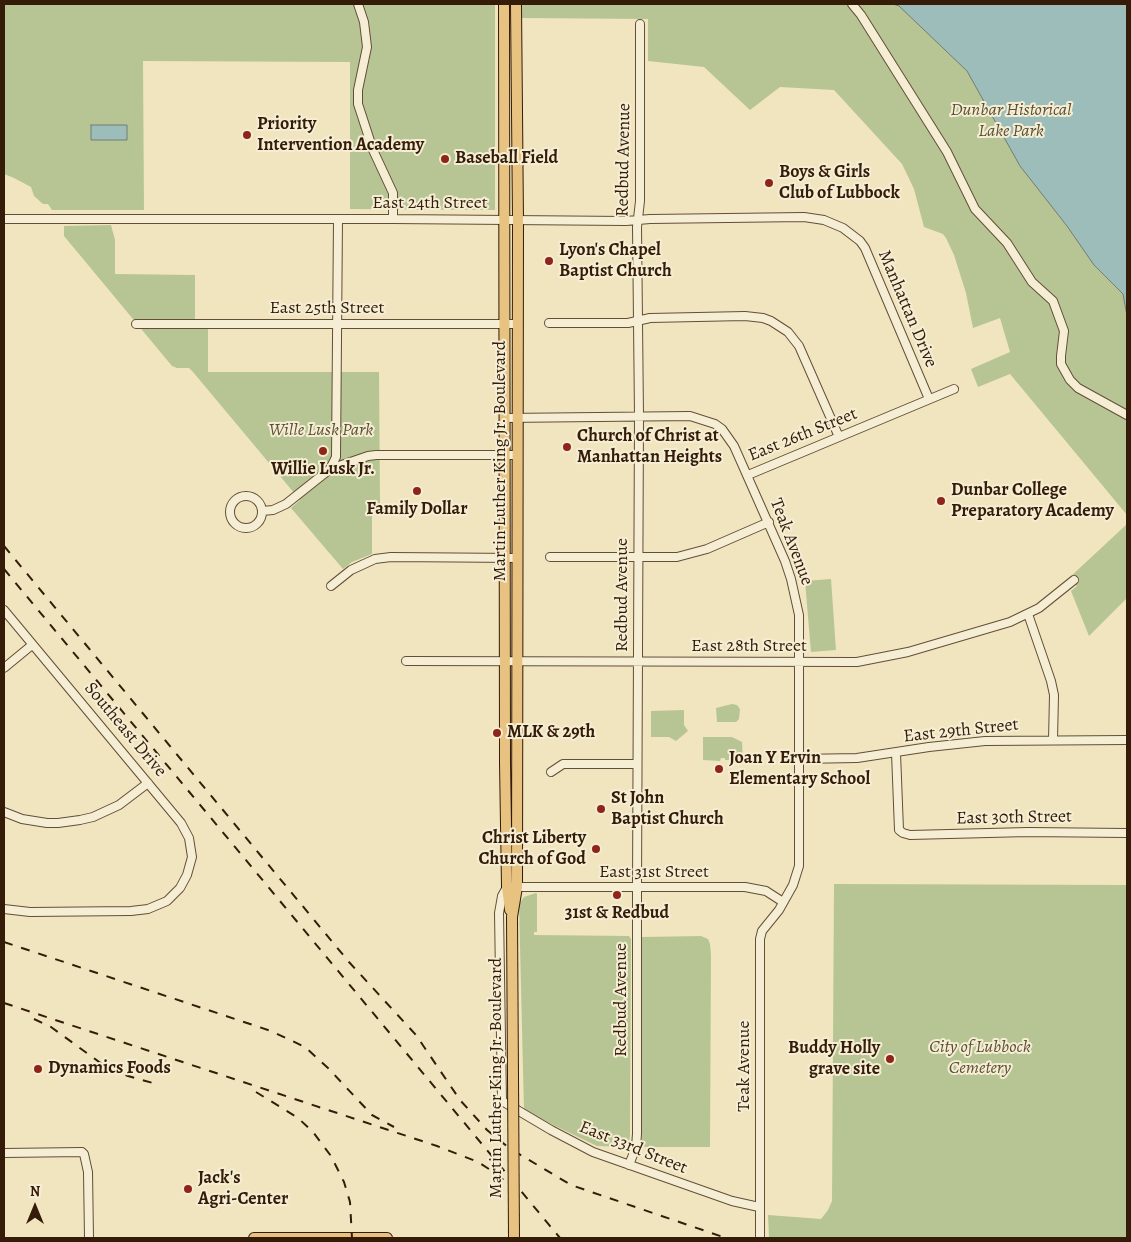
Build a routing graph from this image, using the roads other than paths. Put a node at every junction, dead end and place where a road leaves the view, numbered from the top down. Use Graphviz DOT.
graph roads {
  1 [pos="358,4"];
  2 [pos="504,4"];
  3 [pos="516,4"];
  4 [pos="852,4"];
  5 [pos="640,24"];
  6 [pos="4,219"];
  7 [pos="338,219"];
  8 [pos="393,219"];
  9 [pos="506,219"];
  10 [pos="518,220"];
  11 [pos="638,220"];
  12 [pos="852,234"];
  13 [pos="637,321"];
  14 [pos="549,323"];
  15 [pos="136,324"];
  16 [pos="337,324"];
  17 [pos="506,324"];
  18 [pos="518,324"];
  19 [pos="954,389"];
  20 [pos="929,399"];
  21 [pos="1127,415"];
  22 [pos="639,416"];
  23 [pos="518,417"];
  24 [pos="505,418"];
  25 [pos="839,437"];
  26 [pos="506,455"];
  27 [pos="517,455"];
  28 [pos="330,468"];
  29 [pos="748,475"];
  30 [pos="262,511"];
  31 [pos="768,522"];
  32 [pos="550,557"];
  33 [pos="505,558"];
  34 [pos="518,558"];
  35 [pos="638,558"];
  36 [pos="1074,580"];
  37 [pos="331,586"];
  38 [pos="4,610"];
  39 [pos="1028,614"];
  40 [pos="32,645"];
  41 [pos="506,660"];
  42 [pos="518,660"];
  43 [pos="406,661"];
  44 [pos="638,661"];
  45 [pos="799,662"];
  46 [pos="4,668"];
  47 [pos="1053,740"];
  48 [pos="1127,740"];
  49 [pos="896,753"];
  50 [pos="799,759"];
  51 [pos="637,764"];
  52 [pos="551,772"];
  53 [pos="148,783"];
  54 [pos="4,812"];
  55 [pos="1127,833"];
  56 [pos="512,887"];
  57 [pos="637,888"];
  58 [pos="784,902"];
  59 [pos="4,909"];
  60 [pos="4,1153"];
  61 [pos="629,1165"];
  62 [pos="760,1207"];
  63 [pos="89,1238"];
  64 [pos="254,1238"];
  65 [pos="388,1238"];
  66 [pos="514,1238"];
  67 [pos="760,1238"];
  1 -- 8 [label="street"];
  2 -- 9 [label="main road, Martin Luther King Jr. Boulevard"];
  3 -- 10 [label="main road, Martin Luther King Jr. Boulevard"];
  4 -- 21 [label="street"];
  5 -- 11 [label="street, Redbud Avenue"];
  6 -- 7 [label="street, East 24th Street"];
  7 -- 8 [label="street, East 24th Street"];
  7 -- 16 [label="street"];
  8 -- 9 [label="street, East 24th Street"];
  9 -- 10 [label="street, East 24th Street"];
  9 -- 17 [label="main road, Martin Luther King Jr. Boulevard"];
  10 -- 11 [label="street, East 24th Street"];
  10 -- 18 [label="main road, Martin Luther King Jr. Boulevard"];
  11 -- 12 [label="street, East 24th Street"];
  11 -- 13 [label="street, Redbud Avenue"];
  12 -- 20 [label="street, Manhattan Drive"];
  13 -- 14 [label="street"];
  13 -- 22 [label="street, Redbud Avenue"];
  13 -- 25 [label="street"];
  15 -- 16 [label="street, East 25th Street"];
  16 -- 17 [label="street, East 25th Street"];
  16 -- 28 [label="street"];
  17 -- 18 [label="street, East 25th Street"];
  17 -- 24 [label="main road, Martin Luther King Jr. Boulevard"];
  18 -- 23 [label="main road, Martin Luther King Jr. Boulevard"];
  19 -- 20 [label="street, East 26th Street"];
  20 -- 25 [label="street, East 26th Street"];
  22 -- 23 [label="street, East 26th Street"];
  22 -- 29 [label="street, East 26th Street"];
  22 -- 35 [label="street, Redbud Avenue"];
  23 -- 24 [label="street, East 26th Street"];
  23 -- 27 [label="main road, Martin Luther King Jr. Boulevard"];
  24 -- 26 [label="main road, Martin Luther King Jr. Boulevard"];
  25 -- 29 [label="street, East 26th Street"];
  26 -- 27 [label="street"];
  26 -- 28 [label="street"];
  26 -- 33 [label="main road, Martin Luther King Jr. Boulevard"];
  27 -- 34 [label="main road, Martin Luther King Jr. Boulevard"];
  28 -- 30 [label="street"];
  29 -- 31 [label="street, Teak Avenue"];
  30 -- 30 [label="street"];
  31 -- 35 [label="street"];
  31 -- 45 [label="street, Teak Avenue"];
  32 -- 35 [label="street"];
  33 -- 34 [label="street"];
  33 -- 37 [label="street"];
  33 -- 41 [label="main road, Martin Luther King Jr. Boulevard"];
  34 -- 42 [label="main road, Martin Luther King Jr. Boulevard"];
  35 -- 44 [label="street, Redbud Avenue"];
  36 -- 39 [label="street, East 28th Street"];
  38 -- 40 [label="street, Southeast Drive"];
  39 -- 45 [label="street, East 28th Street"];
  39 -- 47 [label="street"];
  40 -- 46 [label="street"];
  40 -- 53 [label="street, Southeast Drive"];
  41 -- 42 [label="street, East 28th Street"];
  41 -- 43 [label="street, East 28th Street"];
  41 -- 56 [label="main road, Martin Luther King Jr. Boulevard"];
  42 -- 44 [label="street, East 28th Street"];
  42 -- 56 [label="main road, Martin Luther King Jr. Boulevard"];
  44 -- 45 [label="street, East 28th Street"];
  44 -- 51 [label="street, Redbud Avenue"];
  45 -- 50 [label="street, Teak Avenue"];
  47 -- 48 [label="street, East 29th Street"];
  47 -- 49 [label="street, East 29th Street"];
  49 -- 50 [label="street, East 29th Street"];
  49 -- 55 [label="street, East 30th Street"];
  50 -- 58 [label="street, Teak Avenue"];
  51 -- 52 [label="street"];
  51 -- 57 [label="street, Redbud Avenue"];
  53 -- 54 [label="street"];
  53 -- 59 [label="street, Southeast Drive"];
  56 -- 57 [label="street, East 31st Street"];
  56 -- 61 [label="street, East 33rd Street"];
  56 -- 66 [label="main road, Martin Luther King Jr. Boulevard, bridge"];
  57 -- 58 [label="street, East 31st Street"];
  57 -- 61 [label="street, Redbud Avenue"];
  58 -- 62 [label="street, Teak Avenue"];
  60 -- 63 [label="street"];
  61 -- 62 [label="street, East 33rd Street"];
  62 -- 67 [label="street, Teak Avenue"];
  64 -- 65 [label="main road"];
}
